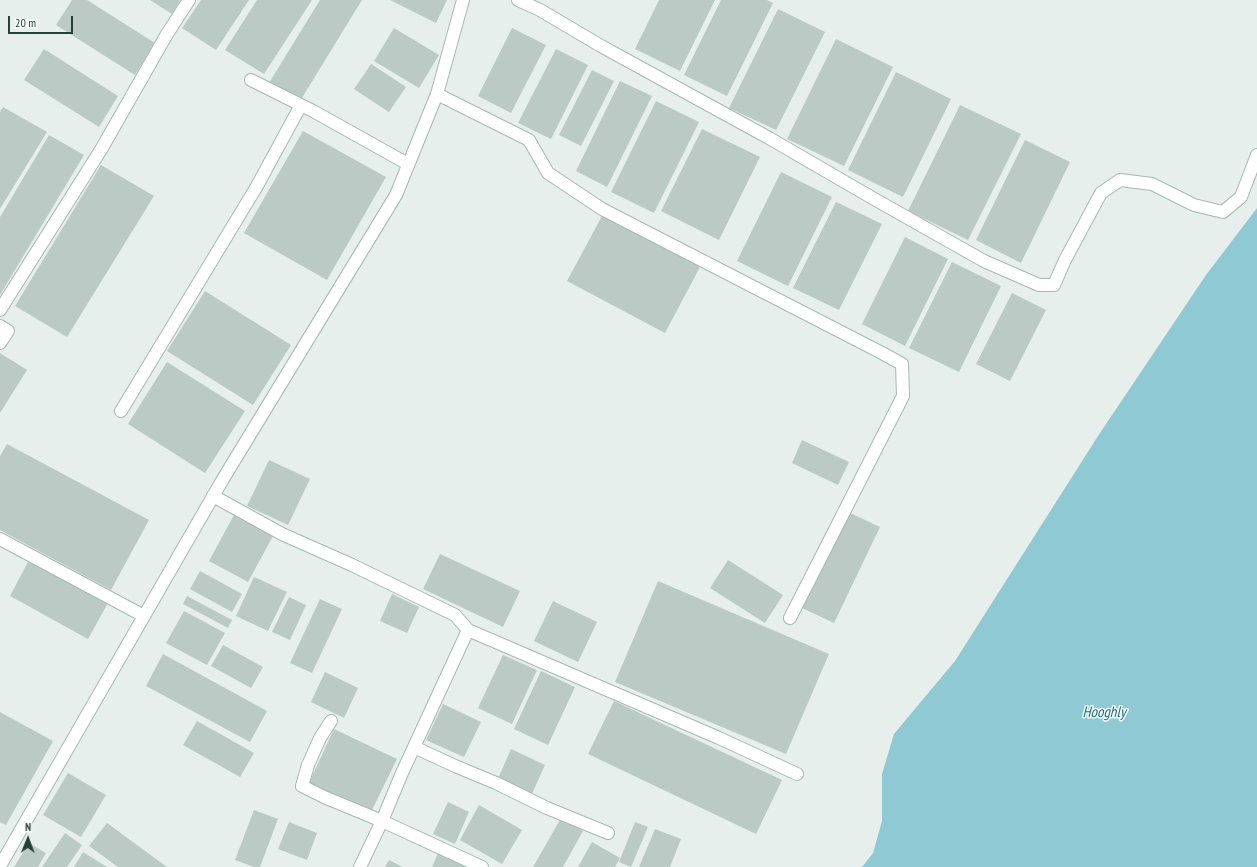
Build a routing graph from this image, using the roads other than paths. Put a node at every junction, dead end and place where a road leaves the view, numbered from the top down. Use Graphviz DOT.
graph roads {
  1 [pos="189,0"];
  2 [pos="463,0"];
  3 [pos="518,0"];
  4 [pos="251,80"];
  5 [pos="437,94"];
  6 [pos="301,105"];
  7 [pos="1257,155"];
  8 [pos="408,164"];
  9 [pos="0,310"];
  10 [pos="0,326"];
  11 [pos="0,343"];
  12 [pos="121,411"];
  13 [pos="213,496"];
  14 [pos="0,538"];
  15 [pos="144,616"];
  16 [pos="790,618"];
  17 [pos="468,630"];
  18 [pos="331,721"];
  19 [pos="414,747"];
  20 [pos="798,774"];
  21 [pos="382,821"];
  22 [pos="608,833"];
  23 [pos="0,866"];
  24 [pos="479,866"];
  25 [pos="360,867"];
  1 -- 9 [label="street"];
  2 -- 5 [label="street"];
  3 -- 7 [label="street"];
  4 -- 6 [label="street"];
  5 -- 8 [label="street"];
  5 -- 16 [label="street"];
  6 -- 8 [label="street"];
  6 -- 12 [label="street"];
  8 -- 13 [label="street"];
  10 -- 11 [label="street"];
  13 -- 15 [label="street"];
  13 -- 17 [label="street"];
  14 -- 15 [label="street"];
  15 -- 23 [label="street"];
  17 -- 19 [label="street"];
  17 -- 20 [label="street"];
  18 -- 21 [label="street"];
  19 -- 21 [label="street"];
  19 -- 22 [label="street"];
  21 -- 24 [label="street"];
  21 -- 25 [label="street"];
}
